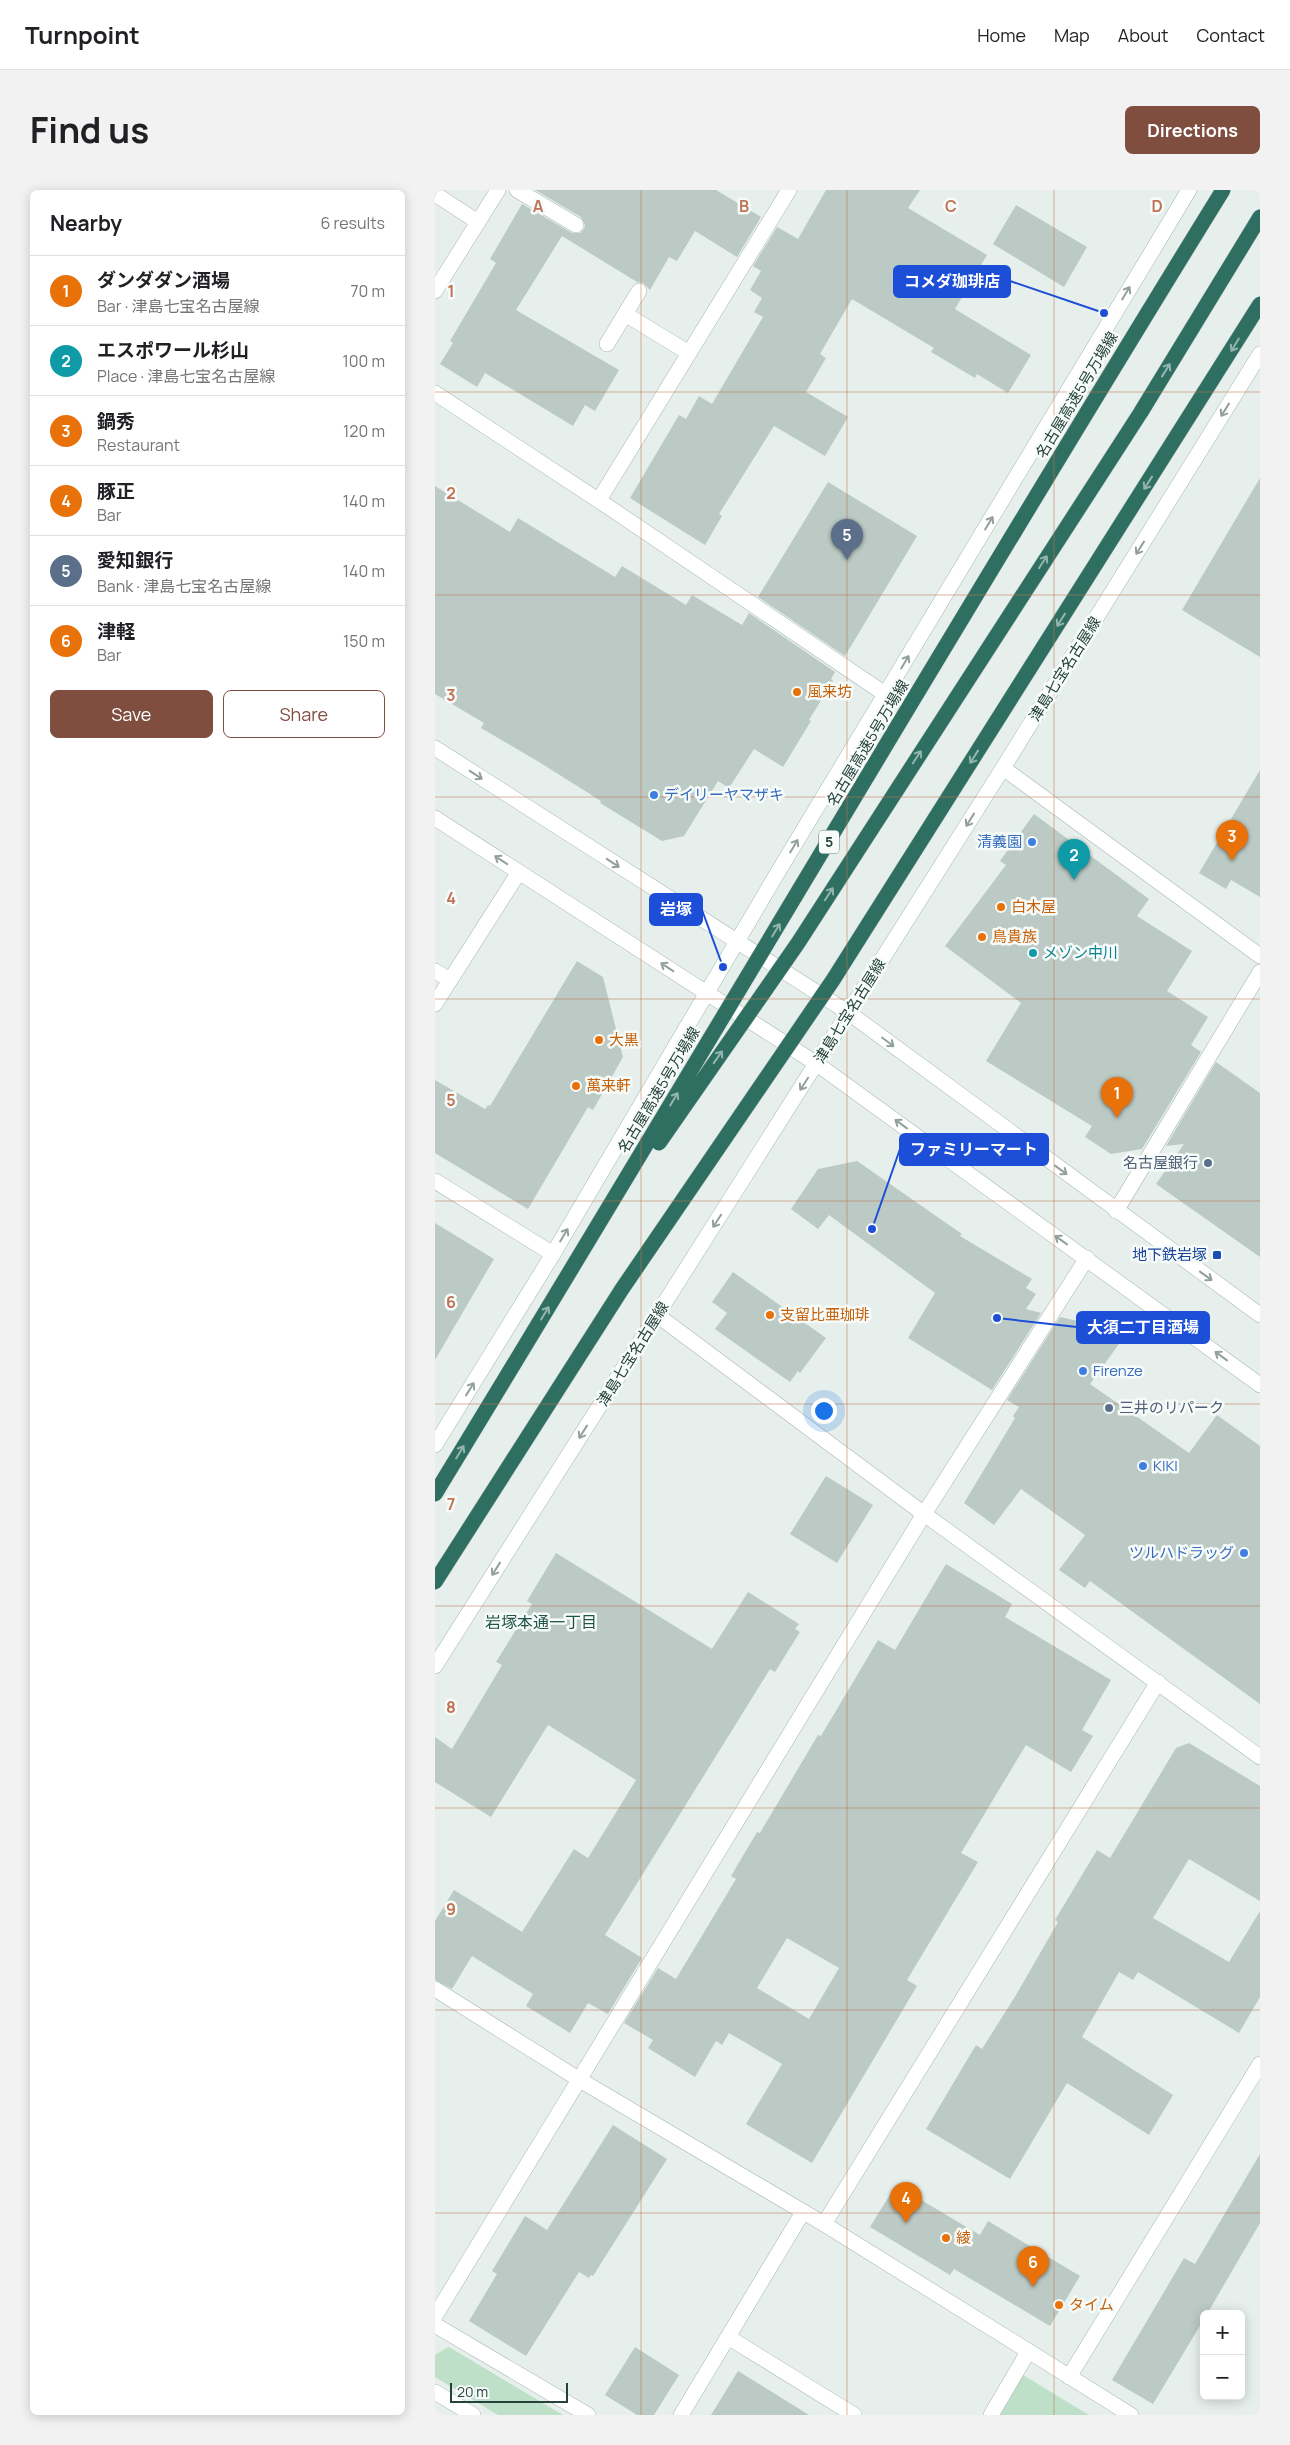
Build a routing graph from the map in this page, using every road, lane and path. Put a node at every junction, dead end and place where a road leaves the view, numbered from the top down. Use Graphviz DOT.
graph roads {
  1 [pos="497,190"];
  2 [pos="517,190"];
  3 [pos="789,190"];
  4 [pos="1189,190"];
  5 [pos="1223,190"];
  6 [pos="435,194"];
  7 [pos="1260,217"];
  8 [pos="478,222"];
  9 [pos="576,225"];
  10 [pos="639,290"];
  11 [pos="435,291"];
  12 [pos="1260,304"];
  13 [pos="625,314"];
  14 [pos="607,344"];
  15 [pos="689,353"];
  16 [pos="1260,354"];
  17 [pos="435,393"];
  18 [pos="599,500"];
  19 [pos="885,694"];
  20 [pos="435,748"];
  21 [pos="1003,768"];
  22 [pos="435,818"];
  23 [pos="519,872"];
  24 [pos="737,942"];
  25 [pos="1260,956"];
  26 [pos="435,971"];
  27 [pos="1260,972"];
  28 [pos="450,980"];
  29 [pos="707,994"];
  30 [pos="435,1004"];
  31 [pos="849,1013"];
  32 [pos="817,1064"];
  33 [pos="435,1181"];
  34 [pos="1116,1211"];
  35 [pos="553,1254"];
  36 [pos="581,1255"];
  37 [pos="1087,1258"];
  38 [pos="657,1315"];
  39 [pos="1260,1315"];
  40 [pos="1260,1385"];
  41 [pos="435,1445"];
  42 [pos="435,1494"];
  43 [pos="924,1514"];
  44 [pos="435,1582"];
  45 [pos="435,1666"];
  46 [pos="1158,1682"];
  47 [pos="1260,1757"];
  48 [pos="435,1989"];
  49 [pos="1260,2064"];
  50 [pos="580,2080"];
  51 [pos="803,2212"];
  52 [pos="823,2224"];
  53 [pos="435,2316"];
  54 [pos="435,2325"];
  55 [pos="728,2337"];
  56 [pos="1028,2352"];
  57 [pos="1069,2378"];
  58 [pos="435,2392"];
  59 [pos="473,2415"];
  60 [pos="588,2415"];
  61 [pos="681,2415"];
  62 [pos="854,2415"];
  63 [pos="991,2415"];
  64 [pos="1131,2415"];
  1 -- 8 [label="street"];
  2 -- 9 [label="street"];
  3 -- 15 [label="street"];
  19 -- 4 [label="street, one-way"];
  36 -- 5 [label="highway, 名古屋高速5号万場線 / 5, one-way, bridge"];
  6 -- 8 [label="street"];
  36 -- 7 [label="highway, one-way, bridge"];
  8 -- 11 [label="street"];
  10 -- 13 [label="street"];
  12 -- 44 [label="highway, one-way, bridge"];
  13 -- 14 [label="street"];
  13 -- 15 [label="street"];
  15 -- 18 [label="street"];
  16 -- 21 [label="street, 津島七宝名古屋線, one-way"];
  17 -- 18 [label="street"];
  18 -- 19 [label="street"];
  24 -- 19 [label="street, one-way"];
  20 -- 24 [label="street, one-way"];
  21 -- 25 [label="street"];
  21 -- 31 [label="street, 津島七宝名古屋線, one-way"];
  23 -- 22 [label="street, one-way"];
  23 -- 28 [label="street"];
  29 -- 23 [label="street, one-way"];
  24 -- 29 [label="street"];
  24 -- 31 [label="street"];
  26 -- 28 [label="street"];
  27 -- 34 [label="street"];
  28 -- 30 [label="street"];
  29 -- 32 [label="street"];
  35 -- 29 [label="street, one-way"];
  31 -- 32 [label="street, 津島七宝名古屋線"];
  31 -- 34 [label="street, one-way"];
  37 -- 32 [label="street, one-way"];
  32 -- 38 [label="street, 津島七宝名古屋線, one-way"];
  33 -- 35 [label="street"];
  34 -- 39 [label="street, one-way"];
  41 -- 35 [label="street, one-way"];
  42 -- 36 [label="highway, 名古屋高速5号万場線 / 5, one-way, bridge"];
  40 -- 37 [label="street, one-way"];
  37 -- 43 [label="street"];
  38 -- 43 [label="street"];
  38 -- 45 [label="street, 津島七宝名古屋線, one-way"];
  43 -- 46 [label="street"];
  43 -- 50 [label="street"];
  46 -- 47 [label="street"];
  46 -- 52 [label="street"];
  48 -- 50 [label="street"];
  49 -- 57 [label="street"];
  50 -- 51 [label="street"];
  50 -- 53 [label="street"];
  51 -- 52 [label="street"];
  51 -- 55 [label="street"];
  52 -- 56 [label="street"];
  54 -- 60 [label="street"];
  55 -- 61 [label="street"];
  55 -- 62 [label="street"];
  56 -- 57 [label="street"];
  56 -- 63 [label="street"];
  57 -- 64 [label="street"];
  58 -- 59 [label="street"];
}
